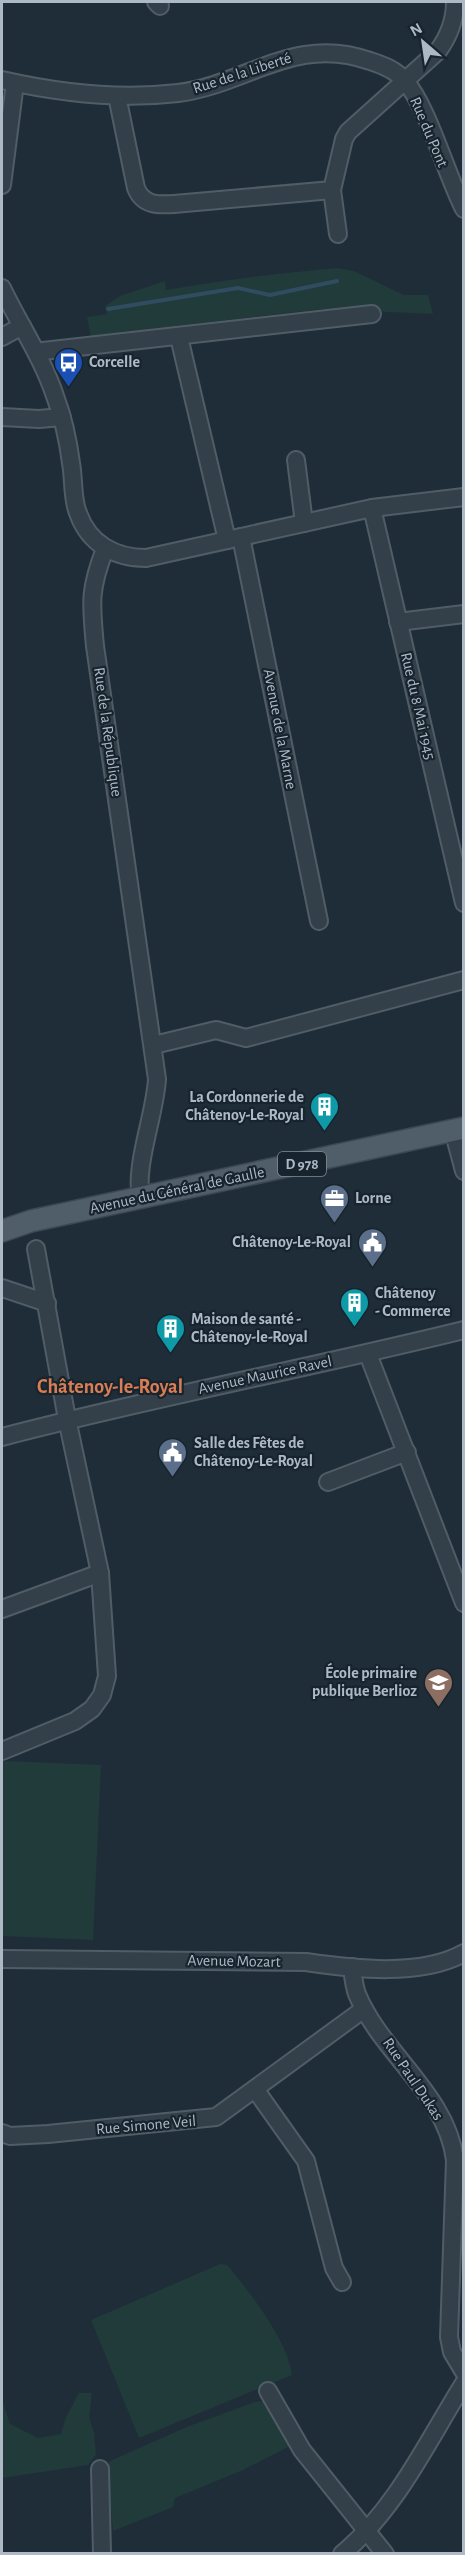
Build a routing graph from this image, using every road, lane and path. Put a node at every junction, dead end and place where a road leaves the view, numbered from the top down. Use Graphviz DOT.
graph roads {
  1 [pos="455,2"];
  2 [pos="405,81"];
  3 [pos="8,82"];
  4 [pos="117,96"];
  5 [pos="2,185"];
  6 [pos="332,190"];
  7 [pos="464,209"];
  8 [pos="338,234"];
  9 [pos="2,288"];
  10 [pos="372,314"];
  11 [pos="22,326"];
  12 [pos="2,337"];
  13 [pos="179,337"];
  14 [pos="38,355"];
  15 [pos="2,417"];
  16 [pos="62,417"];
  17 [pos="296,460"];
  18 [pos="464,497"];
  19 [pos="372,508"];
  20 [pos="304,523"];
  21 [pos="234,538"];
  22 [pos="105,549"];
  23 [pos="464,614"];
  24 [pos="398,622"];
  25 [pos="464,903"];
  26 [pos="319,921"];
  27 [pos="464,980"];
  28 [pos="154,1045"];
  29 [pos="458,1129"];
  30 [pos="464,1171"];
  31 [pos="141,1198"];
  32 [pos="2,1221"];
  33 [pos="31,1221"];
  34 [pos="2,1231"];
  35 [pos="36,1249"];
  36 [pos="2,1288"];
  37 [pos="47,1303"];
  38 [pos="464,1330"];
  39 [pos="368,1354"];
  40 [pos="67,1419"];
  41 [pos="2,1437"];
  42 [pos="407,1452"];
  43 [pos="328,1482"];
  44 [pos="100,1573"];
  45 [pos="464,1603"];
  46 [pos="2,1609"];
  47 [pos="2,1751"];
  48 [pos="464,1953"];
  49 [pos="2,1959"];
  50 [pos="352,1967"];
  51 [pos="364,2009"];
  52 [pos="255,2089"];
  53 [pos="2,2133"];
  54 [pos="458,2136"];
  55 [pos="342,2282"];
  56 [pos="464,2372"];
  57 [pos="464,2383"];
  58 [pos="268,2391"];
  59 [pos="459,2400"];
  60 [pos="100,2469"];
  61 [pos="369,2530"];
  62 [pos="102,2553"];
  63 [pos="342,2553"];
  64 [pos="385,2553"];
  1 -- 2 [label="street, Rue du Pont"];
  2 -- 4 [label="street, Rue de la Liberté"];
  2 -- 6 [label="street"];
  2 -- 7 [label="street, Rue du Pont"];
  3 -- 4 [label="street, Rue de la Liberté"];
  3 -- 5 [label="street"];
  4 -- 6 [label="street"];
  6 -- 8 [label="street"];
  9 -- 11 [label="street"];
  10 -- 13 [label="street"];
  11 -- 12 [label="street"];
  11 -- 14 [label="street"];
  13 -- 14 [label="street"];
  13 -- 21 [label="street, Avenue de la Marne"];
  14 -- 16 [label="street"];
  15 -- 16 [label="street"];
  16 -- 22 [label="street"];
  17 -- 20 [label="street"];
  18 -- 19 [label="street"];
  19 -- 20 [label="street"];
  19 -- 24 [label="street, Rue du 8 Mai 1945"];
  20 -- 21 [label="street"];
  21 -- 22 [label="street"];
  21 -- 26 [label="street, Avenue de la Marne"];
  22 -- 28 [label="street, Rue de la République"];
  23 -- 24 [label="street"];
  24 -- 25 [label="street, Rue du 8 Mai 1945"];
  27 -- 28 [label="street"];
  28 -- 31 [label="street, Rue de la République"];
  29 -- 30 [label="street"];
  29 -- 31 [label="main road, Avenue du Général de Gaulle / D 978"];
  31 -- 33 [label="main road, Avenue du Général de Gaulle / D 978"];
  32 -- 33 [label="main road, Avenue du Général de Gaulle / D 978"];
  33 -- 34 [label="main road, Avenue du Général de Gaulle / D 978"];
  35 -- 37 [label="street"];
  36 -- 37 [label="street"];
  37 -- 40 [label="street"];
  38 -- 39 [label="street, Avenue Maurice Ravel"];
  39 -- 40 [label="street, Avenue Maurice Ravel"];
  39 -- 42 [label="street"];
  40 -- 41 [label="street, Avenue Maurice Ravel"];
  40 -- 44 [label="street"];
  42 -- 43 [label="street"];
  42 -- 45 [label="street"];
  44 -- 46 [label="street"];
  44 -- 47 [label="street"];
  48 -- 50 [label="street, Avenue Mozart"];
  49 -- 50 [label="street, Avenue Mozart"];
  50 -- 51 [label="street, Rue Paul Dukas"];
  51 -- 52 [label="street, Rue Simone Veil"];
  51 -- 54 [label="street, Rue Paul Dukas"];
  52 -- 53 [label="street, Rue Simone Veil"];
  52 -- 55 [label="street"];
  54 -- 56 [label="street, Rue Paul Dukas"];
  57 -- 59 [label="street"];
  58 -- 61 [label="street"];
  59 -- 61 [label="street"];
  60 -- 62 [label="street"];
  61 -- 63 [label="street"];
  61 -- 64 [label="street"];
}
